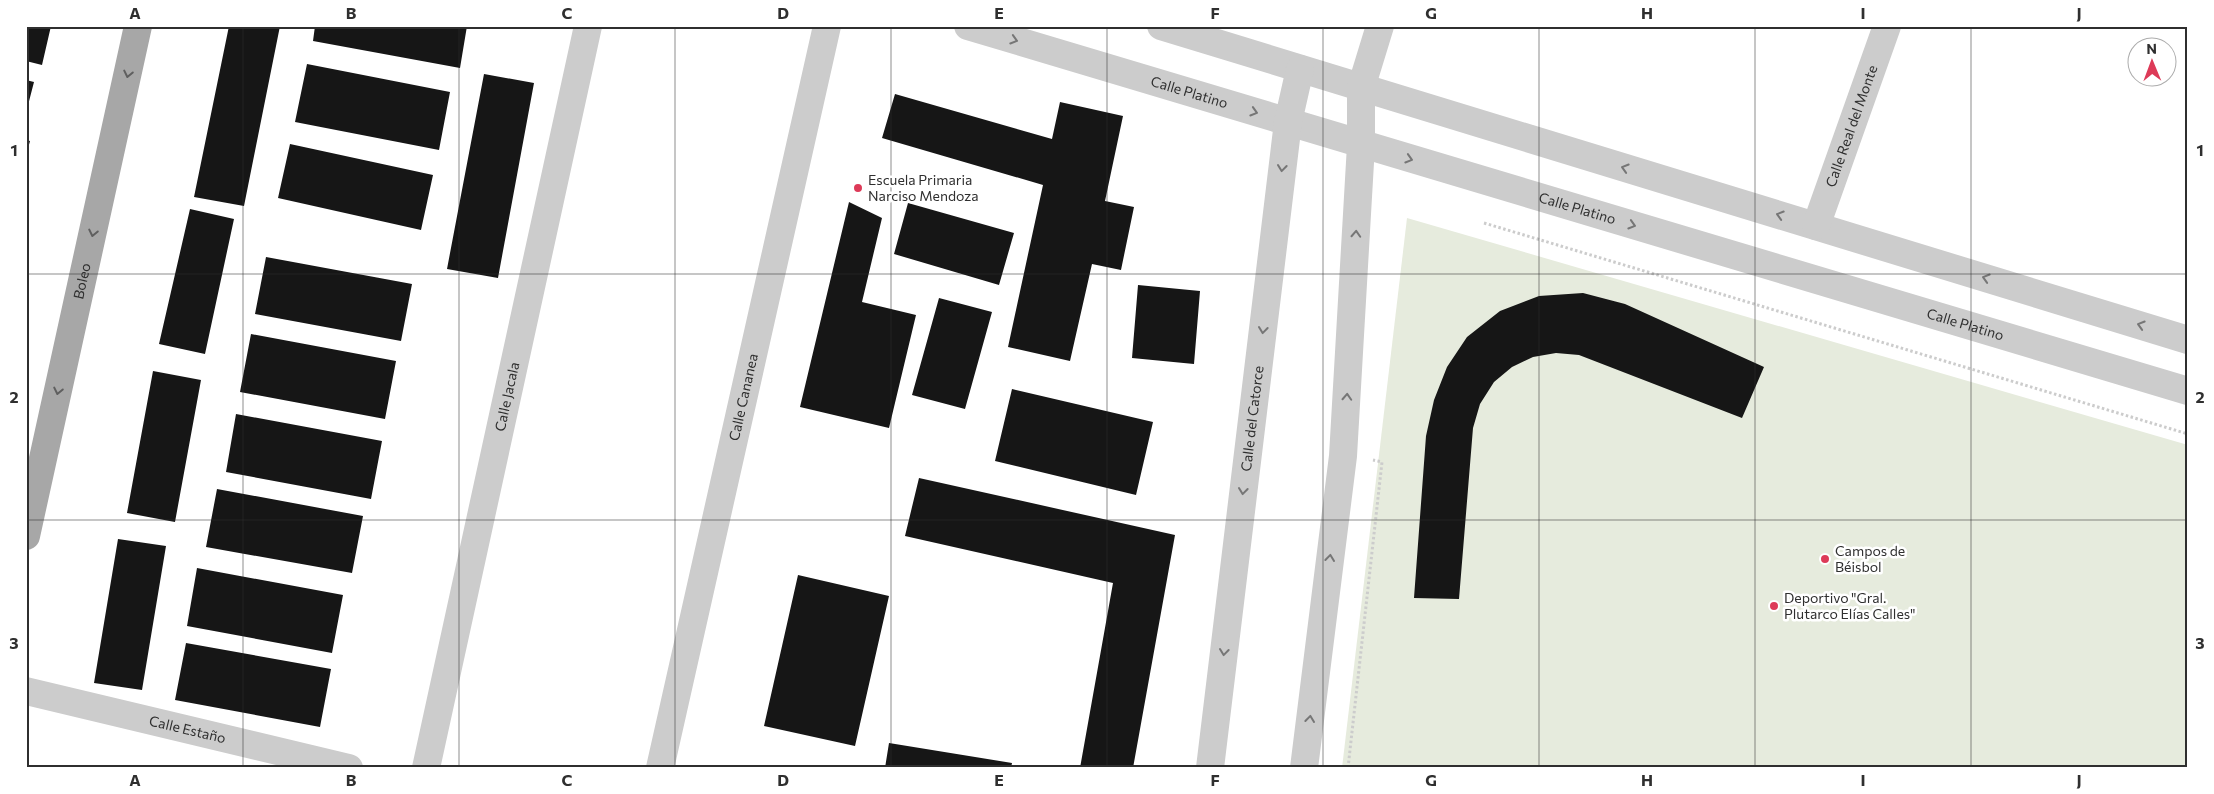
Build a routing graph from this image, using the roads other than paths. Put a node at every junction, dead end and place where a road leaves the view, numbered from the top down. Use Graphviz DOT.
graph roads {
  1 [pos="138,26"];
  2 [pos="588,26"];
  3 [pos="827,26"];
  4 [pos="968,26"];
  5 [pos="1161,26"];
  6 [pos="1380,26"];
  7 [pos="1887,26"];
  8 [pos="1300,69"];
  9 [pos="1361,88"];
  10 [pos="1288,122"];
  11 [pos="1361,145"];
  12 [pos="1816,226"];
  13 [pos="2188,340"];
  14 [pos="2188,391"];
  15 [pos="26,536"];
  16 [pos="26,691"];
  17 [pos="349,768"];
  18 [pos="426,768"];
  19 [pos="660,768"];
  20 [pos="1210,768"];
  21 [pos="1304,768"];
  1 -- 15 [label="main road, Boleo, one-way"];
  2 -- 18 [label="street, Calle Jacala"];
  3 -- 19 [label="street, Calle Cananea"];
  4 -- 10 [label="street, Calle Platino, one-way"];
  5 -- 8 [label="street"];
  6 -- 9 [label="street"];
  7 -- 12 [label="street, Calle Real del Monte"];
  8 -- 9 [label="street"];
  8 -- 10 [label="street, Calle del Catorce"];
  9 -- 11 [label="street"];
  12 -- 9 [label="street, one-way"];
  10 -- 11 [label="street, Calle Platino"];
  10 -- 20 [label="street, Calle del Catorce, one-way"];
  11 -- 14 [label="street, Calle Platino, one-way"];
  21 -- 11 [label="street, one-way"];
  13 -- 12 [label="street, one-way"];
  16 -- 17 [label="street, Calle Estaño"];
}
